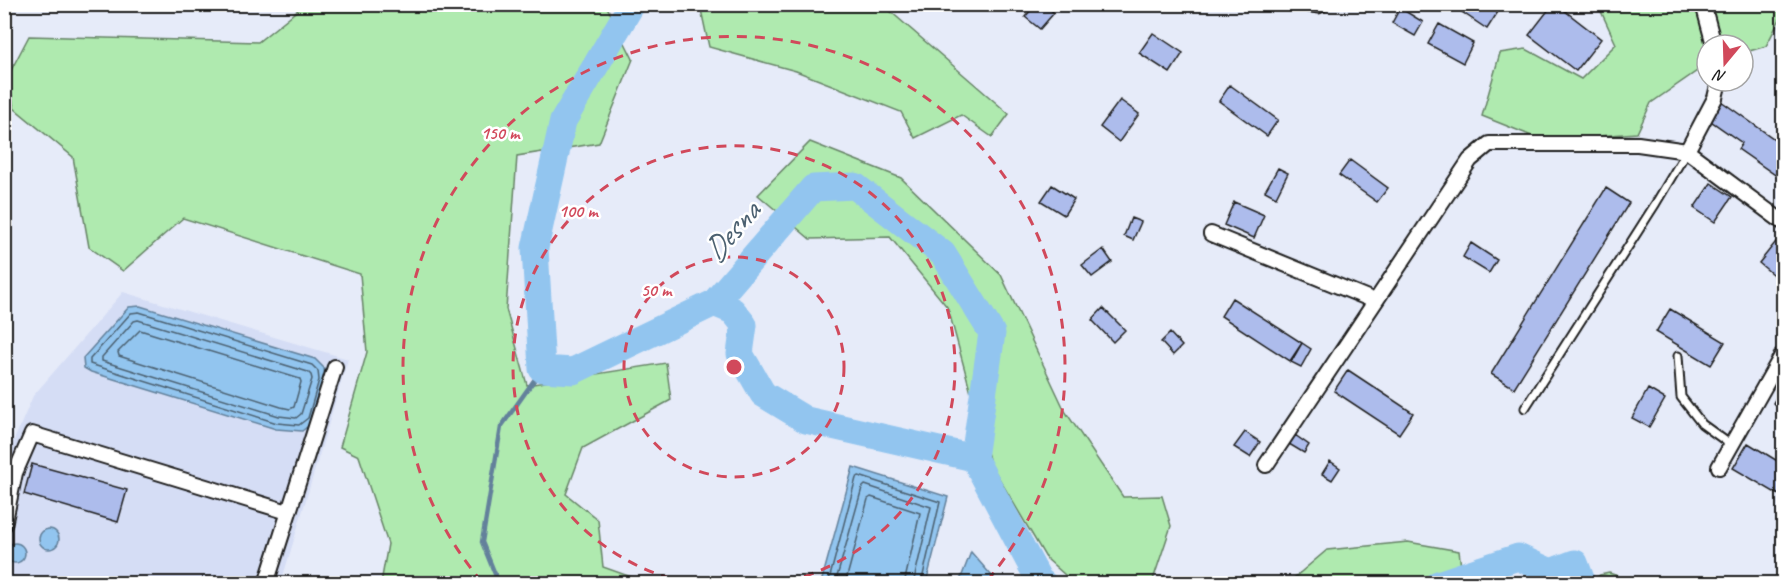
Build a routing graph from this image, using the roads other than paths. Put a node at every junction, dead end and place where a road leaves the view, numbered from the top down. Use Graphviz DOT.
graph roads {
  1 [pos="1280,4"];
  2 [pos="1328,4"];
  3 [pos="1702,4"];
  4 [pos="1710,33"];
  5 [pos="1716,93"];
  6 [pos="1687,151"];
  7 [pos="1784,222"];
  8 [pos="1211,234"];
  9 [pos="1375,302"];
  10 [pos="1784,352"];
  11 [pos="1678,356"];
  12 [pos="335,367"];
  13 [pos="1525,408"];
  14 [pos="1731,445"];
  15 [pos="1266,465"];
  16 [pos="1719,467"];
  17 [pos="288,513"];
  18 [pos="4,525"];
  19 [pos="266,584"];
  1 -- 2 [label="lane"];
  3 -- 4 [label="street"];
  5 -- 6 [label="street"];
  6 -- 7 [label="street"];
  6 -- 9 [label="street"];
  6 -- 13 [label="lane"];
  8 -- 9 [label="street"];
  9 -- 15 [label="street"];
  10 -- 14 [label="street"];
  11 -- 14 [label="lane"];
  12 -- 17 [label="street"];
  14 -- 16 [label="street"];
  17 -- 18 [label="street"];
  17 -- 19 [label="street"];
}
